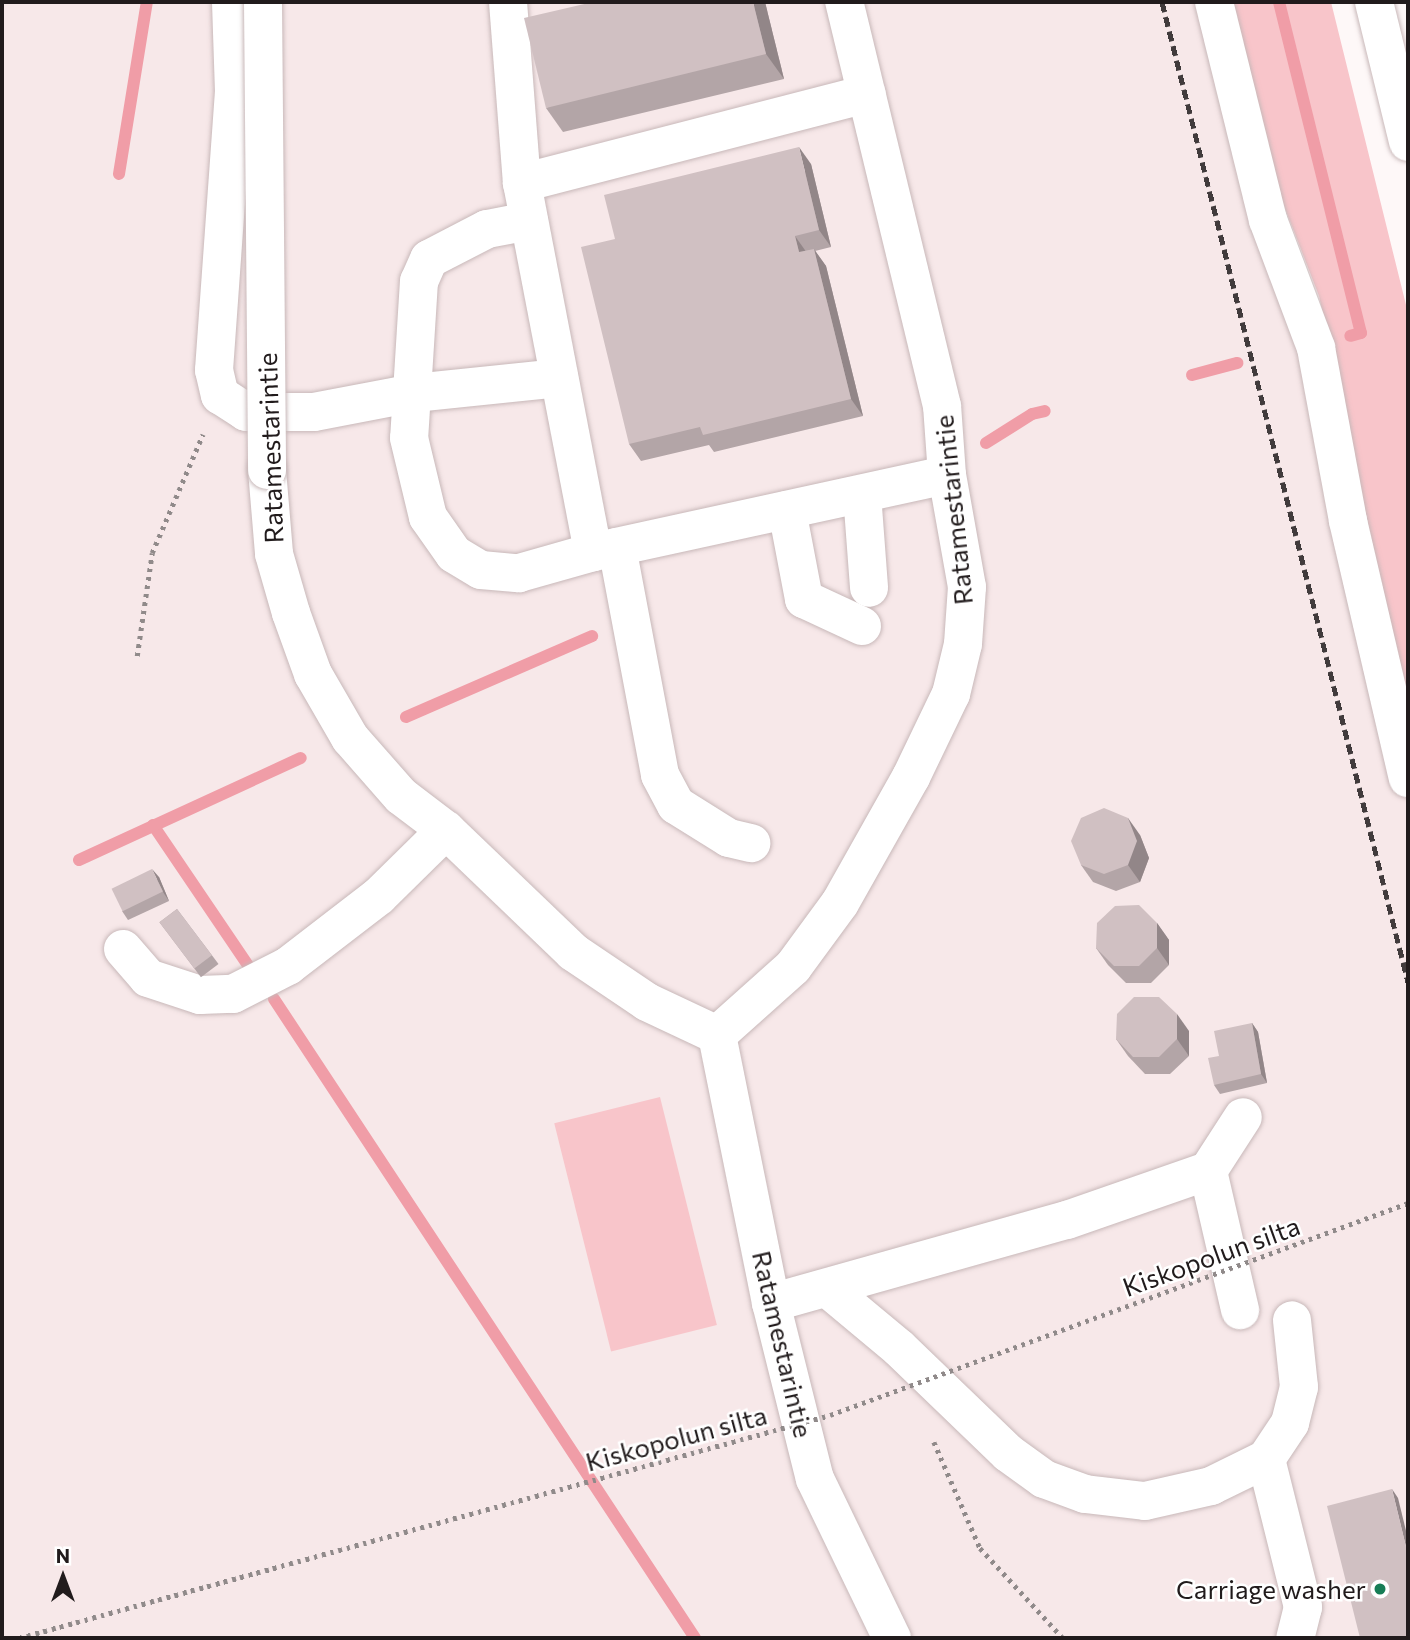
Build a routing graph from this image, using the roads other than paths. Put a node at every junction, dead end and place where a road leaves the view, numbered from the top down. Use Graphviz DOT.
graph roads {
  1 [pos="231,2"];
  2 [pos="263,2"];
  3 [pos="508,2"];
  4 [pos="844,2"];
  5 [pos="1214,2"];
  6 [pos="1374,2"];
  7 [pos="867,94"];
  8 [pos="1408,142"];
  9 [pos="522,183"];
  10 [pos="529,221"];
  11 [pos="559,378"];
  12 [pos="414,393"];
  13 [pos="947,475"];
  14 [pos="862,494"];
  15 [pos="788,510"];
  16 [pos="605,550"];
  17 [pos="869,588"];
  18 [pos="862,626"];
  19 [pos="1408,778"];
  20 [pos="446,830"];
  21 [pos="751,843"];
  22 [pos="123,949"];
  23 [pos="717,1035"];
  24 [pos="1244,1117"];
  25 [pos="1209,1171"];
  26 [pos="827,1288"];
  27 [pos="772,1303"];
  28 [pos="1240,1310"];
  29 [pos="1292,1320"];
  30 [pos="1265,1459"];
  31 [pos="892,1638"];
  32 [pos="1295,1638"];
  1 -- 12 [label="street"];
  2 -- 20 [label="street, Ratamestarintie, bridge"];
  3 -- 9 [label="street"];
  4 -- 7 [label="street, Ratamestarintie"];
  5 -- 19 [label="street"];
  6 -- 8 [label="street"];
  7 -- 9 [label="street"];
  7 -- 13 [label="street, Ratamestarintie"];
  9 -- 10 [label="street"];
  10 -- 11 [label="street"];
  10 -- 12 [label="street"];
  11 -- 12 [label="street"];
  11 -- 16 [label="street"];
  12 -- 16 [label="street"];
  13 -- 14 [label="street"];
  13 -- 23 [label="street, Ratamestarintie"];
  14 -- 15 [label="street"];
  14 -- 17 [label="street"];
  15 -- 16 [label="street"];
  15 -- 18 [label="street"];
  16 -- 21 [label="street"];
  20 -- 22 [label="street"];
  20 -- 23 [label="street, Ratamestarintie"];
  23 -- 27 [label="street, Ratamestarintie"];
  24 -- 25 [label="street"];
  25 -- 26 [label="street"];
  25 -- 28 [label="street"];
  26 -- 27 [label="street"];
  26 -- 30 [label="street"];
  27 -- 31 [label="street, Ratamestarintie"];
  29 -- 30 [label="street"];
  30 -- 32 [label="street"];
}
